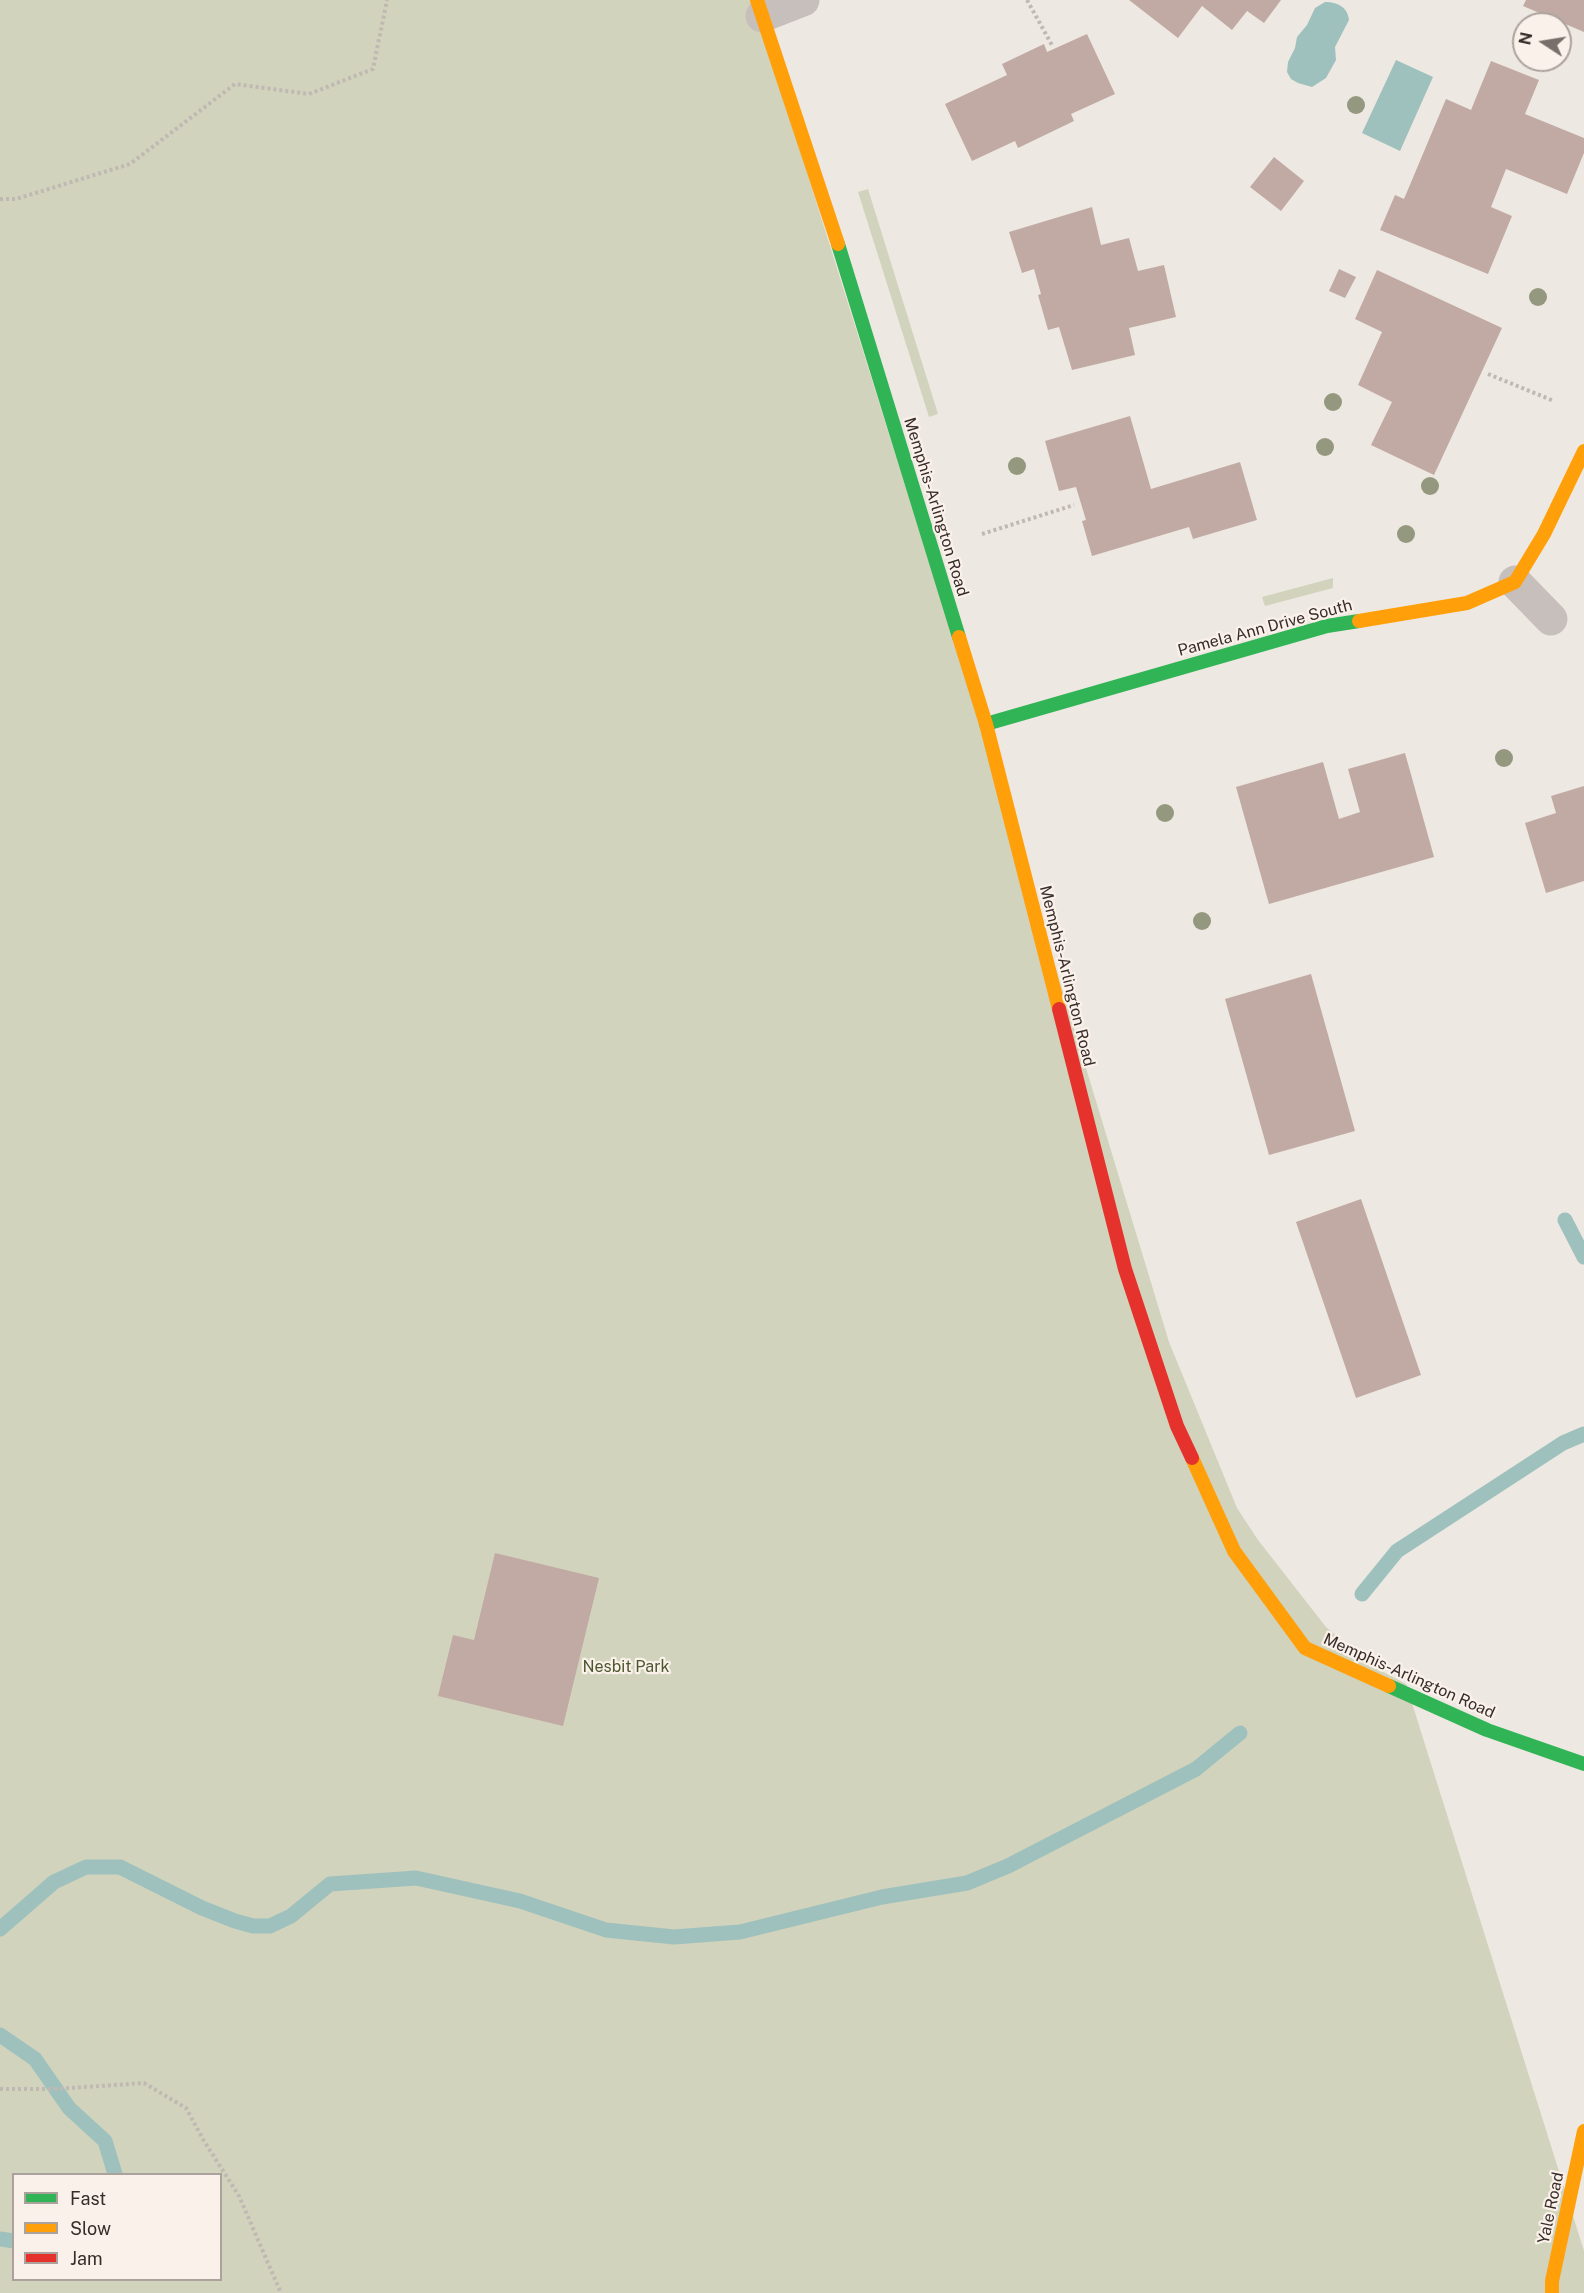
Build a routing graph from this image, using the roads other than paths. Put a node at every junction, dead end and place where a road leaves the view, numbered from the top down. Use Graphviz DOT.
graph roads {
  1 [pos="803,0"];
  2 [pos="760,8"];
  3 [pos="1584,451"];
  4 [pos="1515,582"];
  5 [pos="1551,619"];
  6 [pos="986,724"];
  7 [pos="1584,1764"];
  8 [pos="1584,2131"];
  9 [pos="1552,2293"];
  1 -- 2 [label="street"];
  2 -- 6 [label="street, Memphis-Arlington Road"];
  3 -- 4 [label="street"];
  4 -- 5 [label="street"];
  4 -- 6 [label="street, Pamela Ann Drive South"];
  6 -- 7 [label="street, Memphis-Arlington Road"];
  8 -- 9 [label="street, Yale Road"];
}
